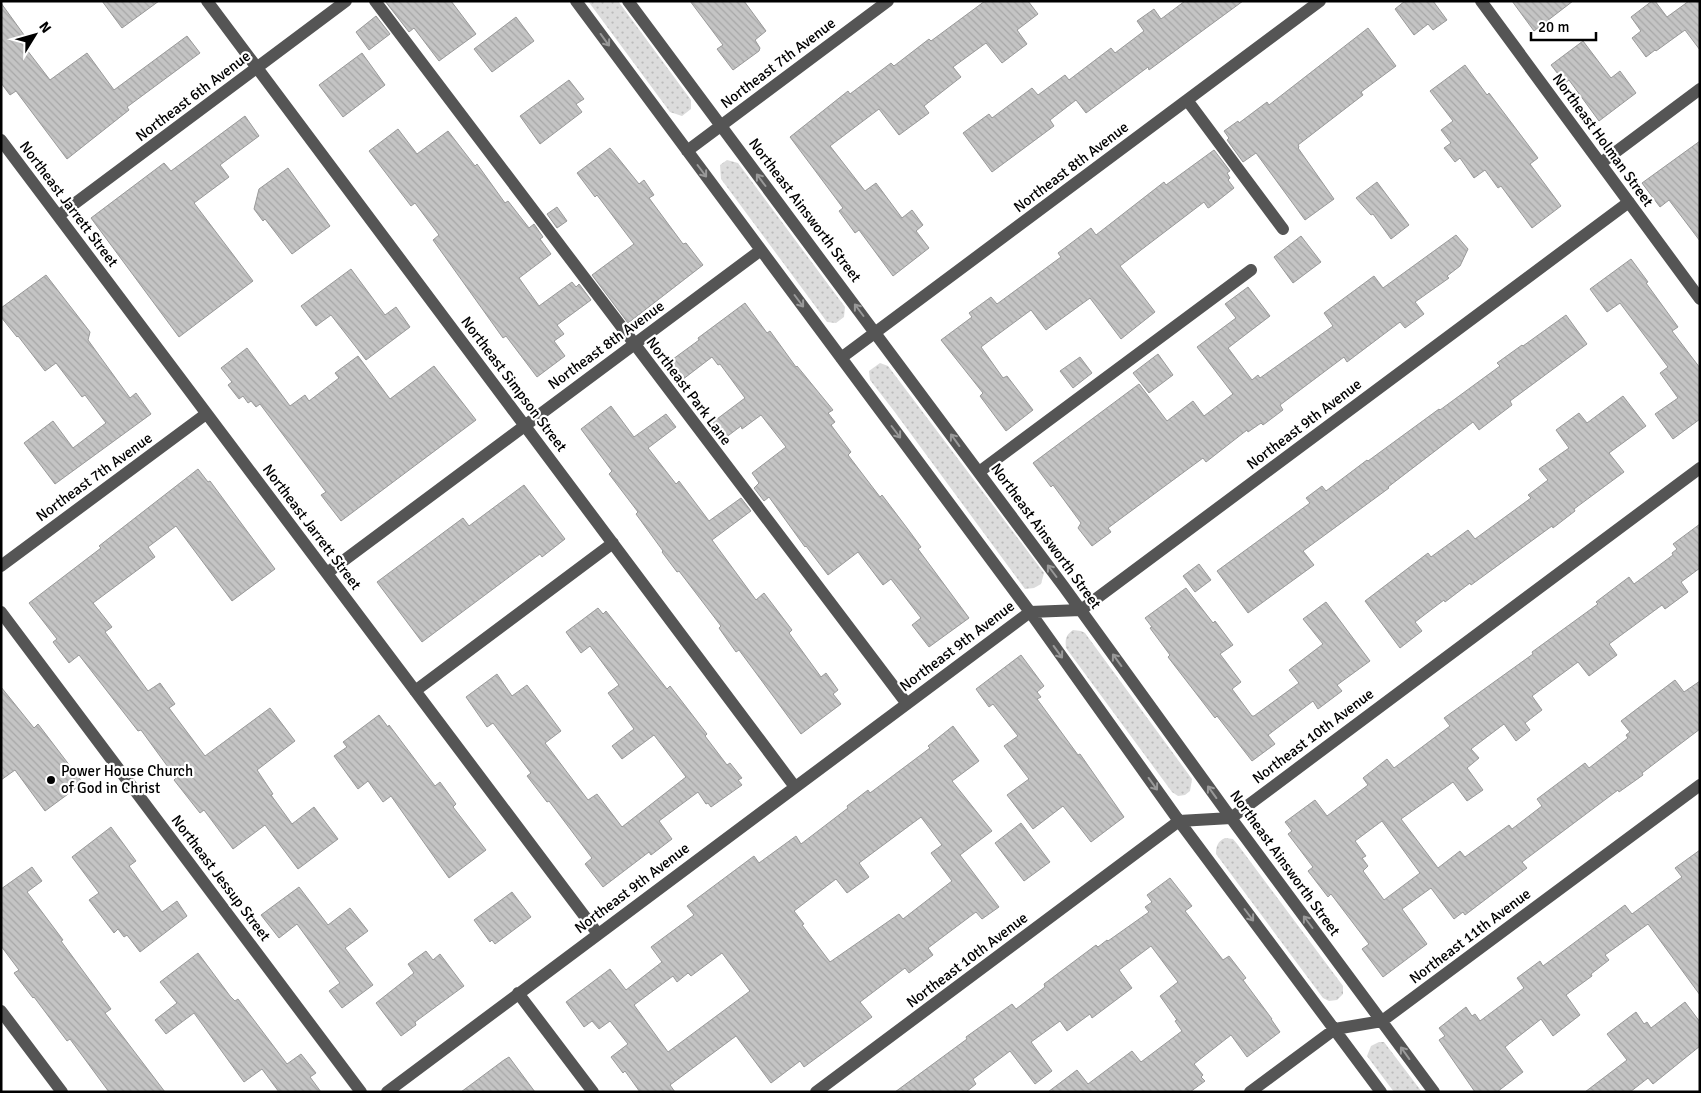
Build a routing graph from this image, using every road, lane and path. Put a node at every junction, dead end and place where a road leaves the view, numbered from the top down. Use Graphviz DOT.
graph roads {
  1 [pos="207,1"];
  2 [pos="346,1"];
  3 [pos="375,1"];
  4 [pos="576,1"];
  5 [pos="628,1"];
  6 [pos="888,1"];
  7 [pos="1320,1"];
  8 [pos="1481,1"];
  9 [pos="257,68"];
  10 [pos="1700,89"];
  11 [pos="1187,100"];
  12 [pos="721,126"];
  13 [pos="1,140"];
  14 [pos="687,151"];
  15 [pos="1601,163"];
  16 [pos="1628,202"];
  17 [pos="58,216"];
  18 [pos="1283,229"];
  19 [pos="761,250"];
  20 [pos="1251,270"];
  21 [pos="1700,299"];
  22 [pos="876,332"];
  23 [pos="634,345"];
  24 [pos="841,358"];
  25 [pos="206,414"];
  26 [pos="525,425"];
  27 [pos="1700,468"];
  28 [pos="979,472"];
  29 [pos="613,543"];
  30 [pos="1,566"];
  31 [pos="327,573"];
  32 [pos="1081,610"];
  33 [pos="1,612"];
  34 [pos="1030,612"];
  35 [pos="415,691"];
  36 [pos="907,704"];
  37 [pos="1700,785"];
  38 [pos="796,787"];
  39 [pos="1231,818"];
  40 [pos="1180,821"];
  41 [pos="598,934"];
  42 [pos="518,993"];
  43 [pos="1,1011"];
  44 [pos="1382,1021"];
  45 [pos="1334,1029"];
  46 [pos="62,1092"];
  47 [pos="361,1092"];
  48 [pos="387,1092"];
  49 [pos="593,1092"];
  50 [pos="816,1092"];
  51 [pos="1250,1092"];
  52 [pos="1381,1092"];
  53 [pos="1434,1092"];
  1 -- 9 [label="street, Northeast Simpson Street"];
  2 -- 9 [label="street, Northeast 6th Avenue"];
  3 -- 23 [label="street, Northeast Park Lane"];
  4 -- 14 [label="street, one-way"];
  5 -- 12 [label="street, Northeast Ainsworth Street"];
  6 -- 12 [label="street, Northeast 7th Avenue"];
  7 -- 11 [label="street, Northeast 8th Avenue"];
  8 -- 15 [label="street, Northeast Holman Street"];
  9 -- 17 [label="street, Northeast 6th Avenue"];
  9 -- 26 [label="street, Northeast Simpson Street"];
  10 -- 15 [label="street"];
  11 -- 18 [label="street"];
  11 -- 22 [label="street, Northeast 8th Avenue"];
  12 -- 14 [label="street, Northeast 7th Avenue"];
  22 -- 12 [label="street, Northeast Ainsworth Street, one-way"];
  13 -- 17 [label="street, Northeast Jarrett Street"];
  14 -- 19 [label="street, one-way"];
  15 -- 16 [label="street, Northeast Holman Street"];
  16 -- 21 [label="street, Northeast Holman Street"];
  16 -- 32 [label="street, Northeast 9th Avenue"];
  17 -- 25 [label="street, Northeast Jarrett Street"];
  19 -- 23 [label="street, Northeast 8th Avenue"];
  19 -- 24 [label="street, one-way"];
  20 -- 28 [label="street"];
  22 -- 24 [label="street, Northeast 8th Avenue"];
  28 -- 22 [label="street, Northeast Ainsworth Street, one-way"];
  23 -- 26 [label="street, Northeast 8th Avenue"];
  23 -- 36 [label="street, Northeast Park Lane"];
  24 -- 34 [label="street, one-way"];
  25 -- 30 [label="street, Northeast 7th Avenue"];
  25 -- 31 [label="street, Northeast Jarrett Street"];
  26 -- 29 [label="street, Northeast Simpson Street"];
  26 -- 31 [label="street, Northeast 8th Avenue"];
  27 -- 39 [label="street, Northeast 10th Avenue"];
  32 -- 28 [label="street, Northeast Ainsworth Street, one-way"];
  29 -- 35 [label="street"];
  29 -- 38 [label="street, Northeast Simpson Street"];
  31 -- 35 [label="street, Northeast Jarrett Street"];
  32 -- 34 [label="street, Northeast 9th Avenue"];
  39 -- 32 [label="street, Northeast Ainsworth Street, one-way"];
  33 -- 47 [label="street, Northeast Jessup Street"];
  34 -- 36 [label="street, Northeast 9th Avenue"];
  34 -- 40 [label="street, one-way"];
  35 -- 41 [label="street, Northeast Jarrett Street"];
  36 -- 38 [label="street, Northeast 9th Avenue"];
  37 -- 44 [label="street, Northeast 11th Avenue"];
  38 -- 41 [label="street, Northeast 9th Avenue"];
  39 -- 40 [label="street"];
  44 -- 39 [label="street, Northeast Ainsworth Street, one-way"];
  40 -- 45 [label="street, one-way"];
  40 -- 50 [label="street, Northeast 10th Avenue"];
  41 -- 42 [label="street, Northeast 9th Avenue"];
  42 -- 48 [label="street, Northeast 9th Avenue"];
  42 -- 49 [label="street"];
  43 -- 46 [label="street"];
  44 -- 45 [label="street, Northeast 11th Avenue"];
  53 -- 44 [label="street, Northeast Ainsworth Street, one-way"];
  45 -- 51 [label="street, Northeast 11th Avenue"];
  45 -- 52 [label="street"];
}
